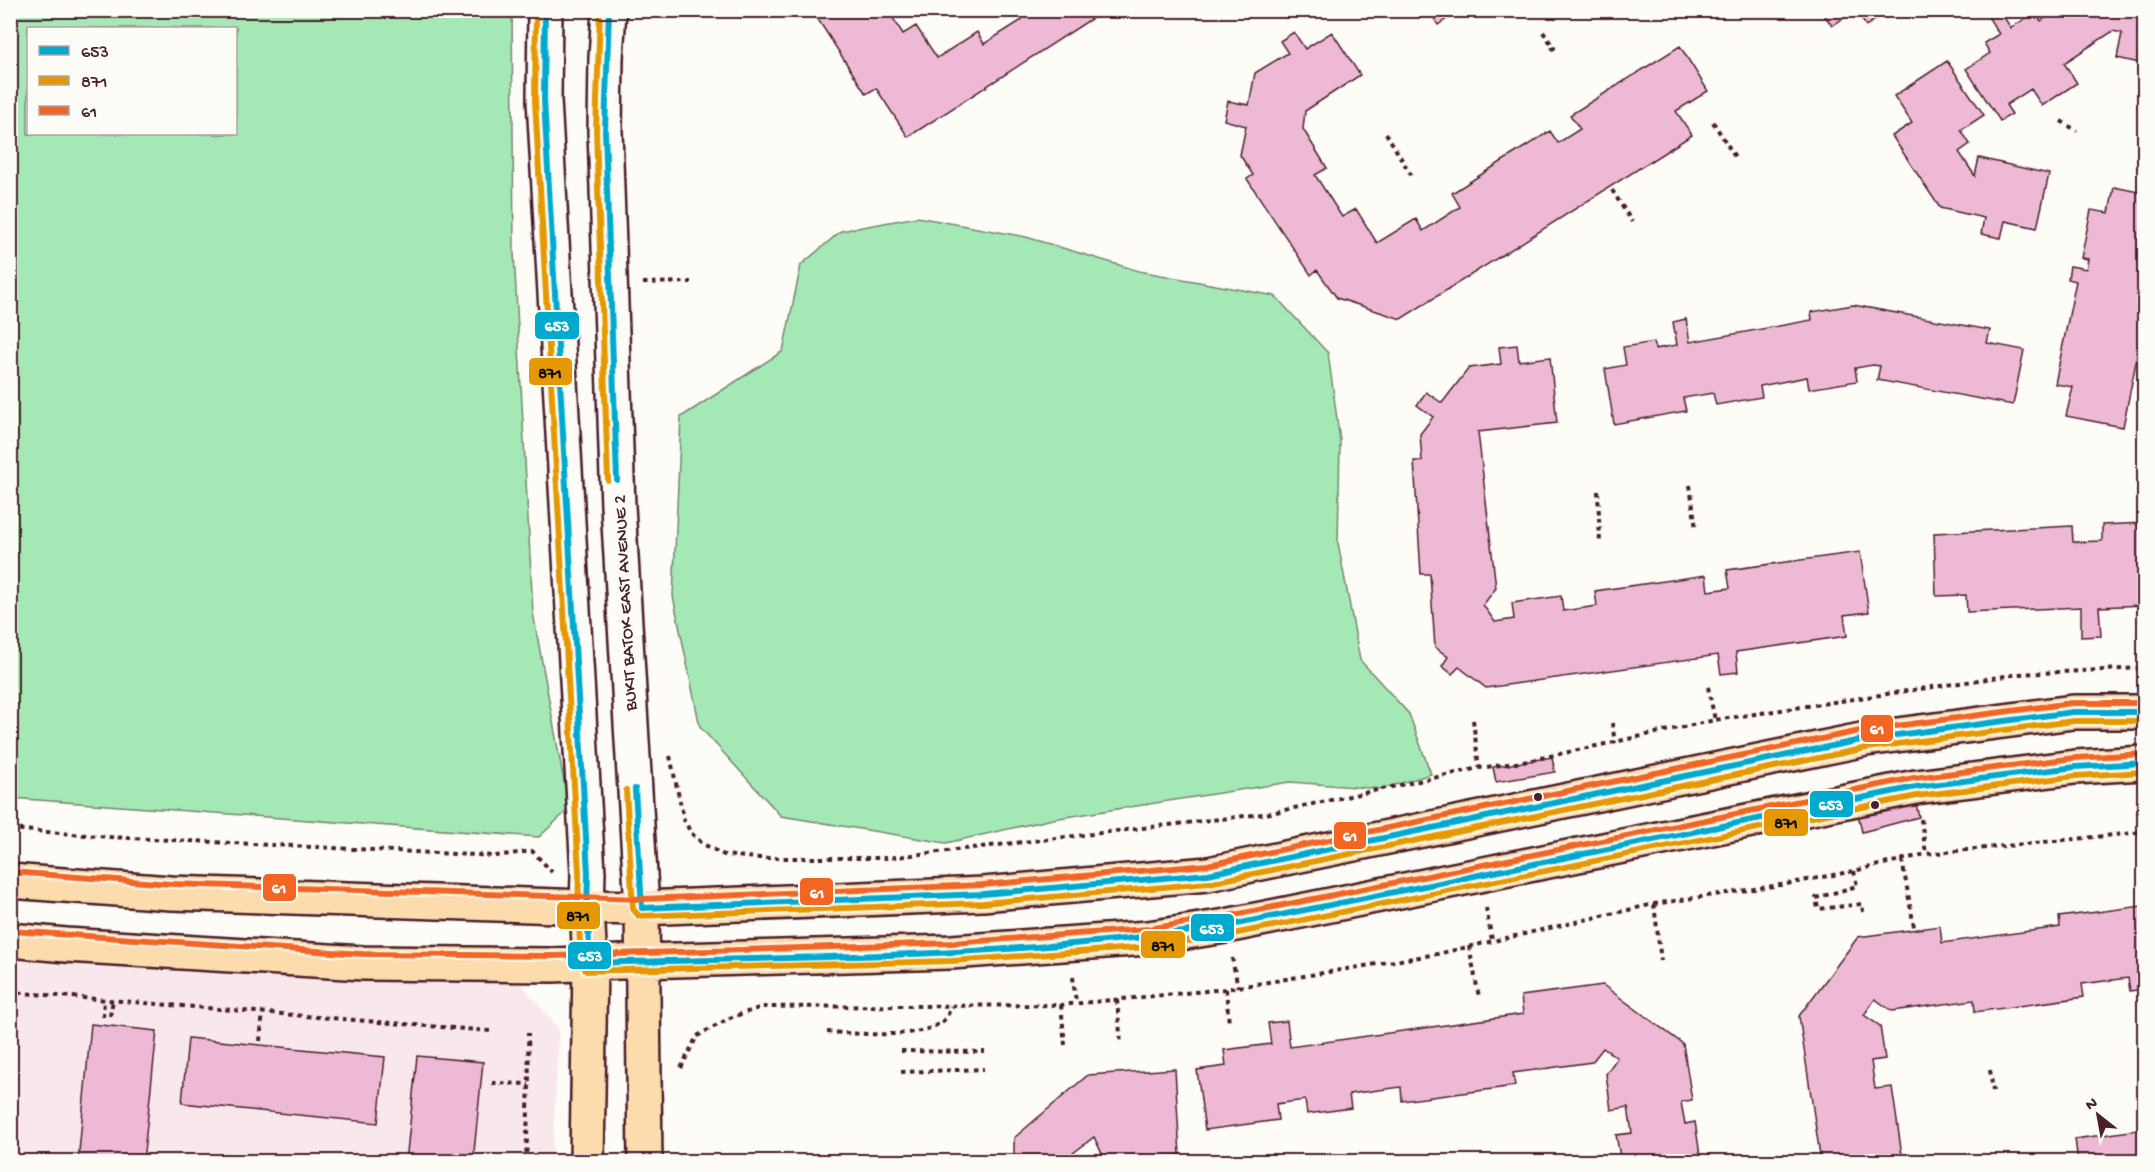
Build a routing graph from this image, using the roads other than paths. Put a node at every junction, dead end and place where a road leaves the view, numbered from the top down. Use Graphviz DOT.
graph roads {
  1 [pos="545,10"];
  2 [pos="609,10"];
  3 [pos="2145,712"];
  4 [pos="2145,763"];
  5 [pos="10,881"];
  6 [pos="587,907"];
  7 [pos="642,908"];
  8 [pos="10,940"];
  9 [pos="643,961"];
  10 [pos="590,963"];
  11 [pos="587,1161"];
  12 [pos="645,1161"];
  1 -- 6 [label="street"];
  2 -- 7 [label="street, BUKIT BATOK EAST AVENUE 2"];
  3 -- 7 [label="main road"];
  4 -- 9 [label="main road"];
  5 -- 6 [label="main road"];
  6 -- 7 [label="main road"];
  6 -- 10 [label="main road"];
  7 -- 9 [label="main road"];
  8 -- 10 [label="main road"];
  9 -- 10 [label="main road"];
  9 -- 12 [label="main road"];
  10 -- 11 [label="main road"];
}
